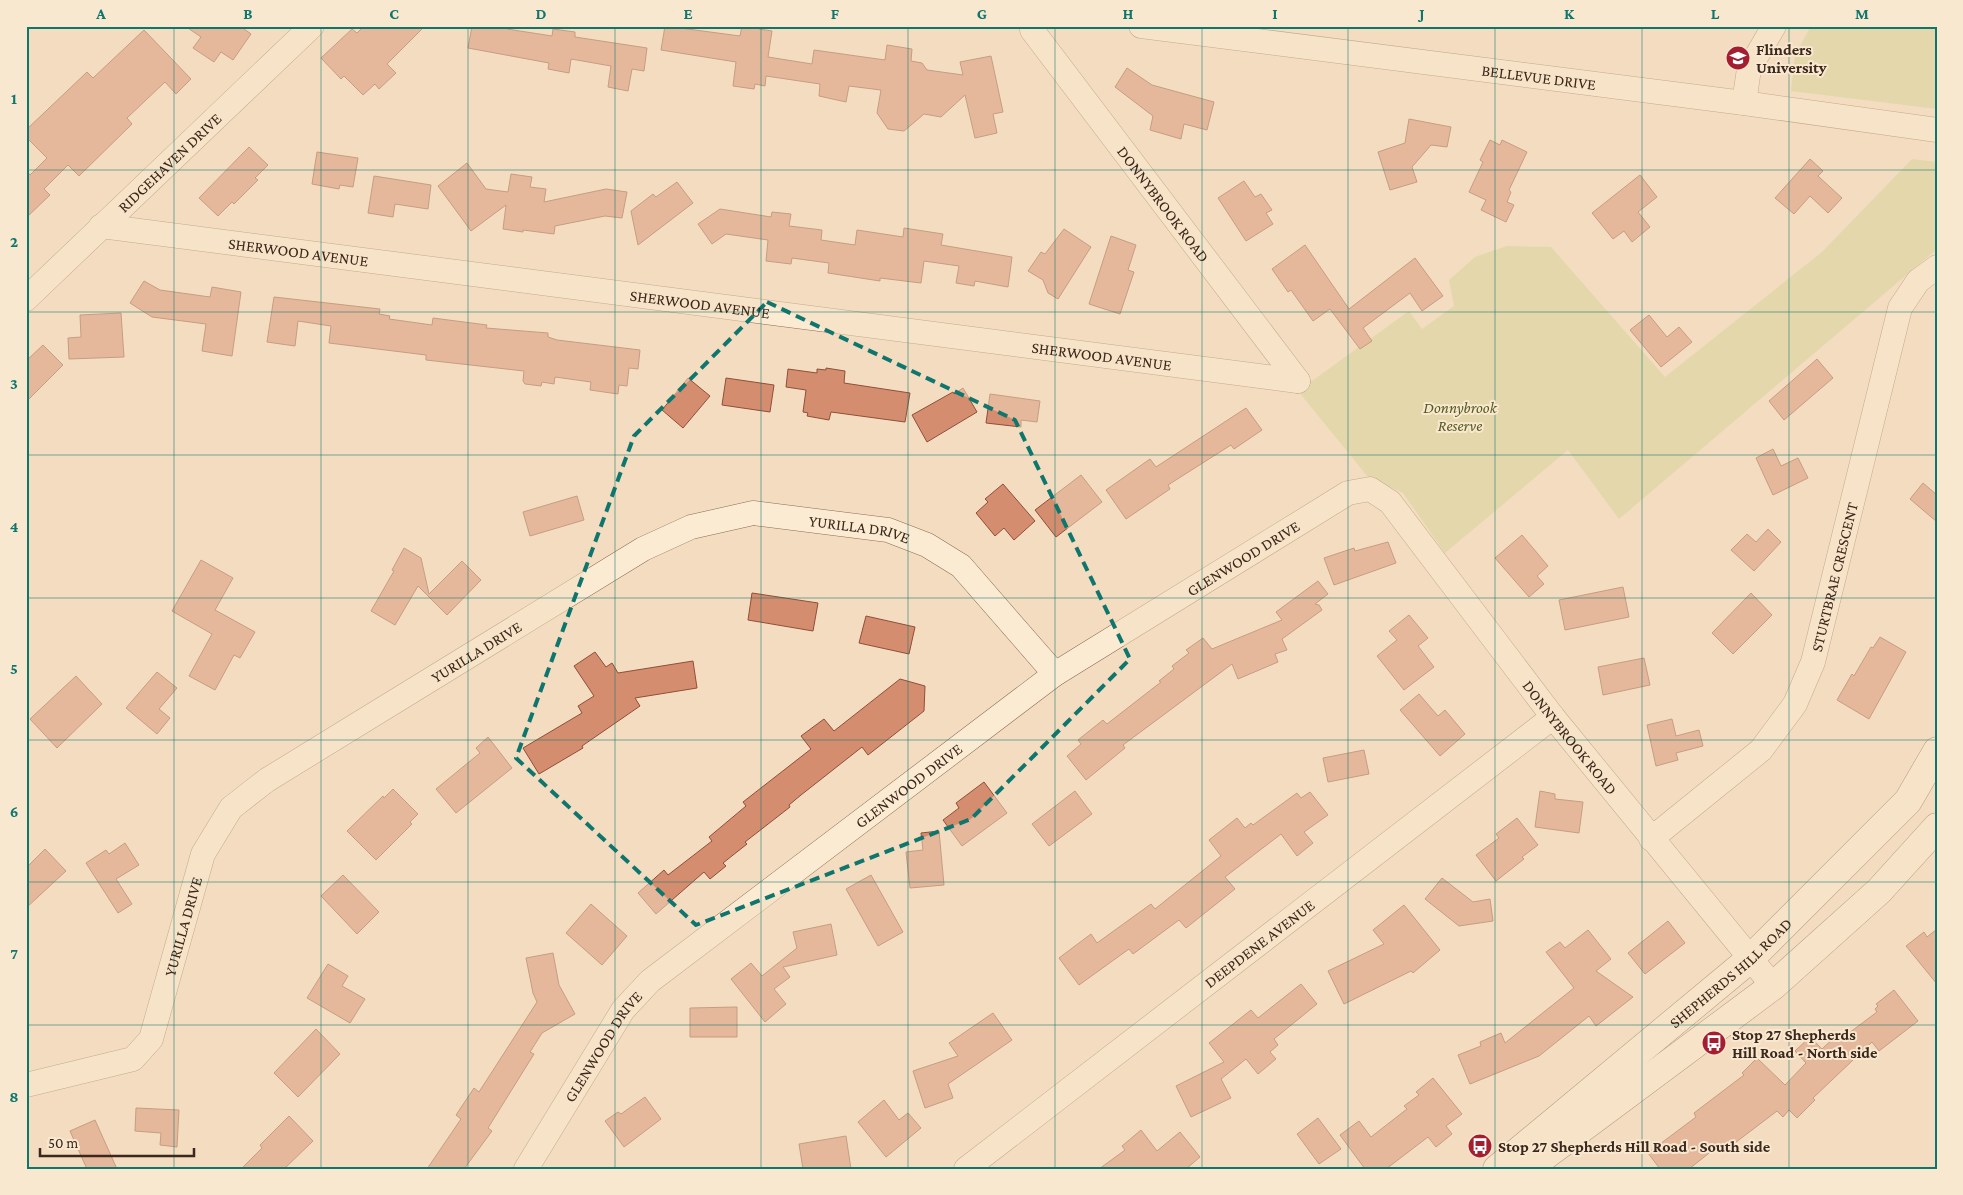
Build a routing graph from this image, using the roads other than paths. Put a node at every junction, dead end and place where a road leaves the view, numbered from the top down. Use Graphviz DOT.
graph roads {
  1 [pos="312,26"];
  2 [pos="1032,26"];
  3 [pos="1141,26"];
  4 [pos="1774,26"];
  5 [pos="1744,103"];
  6 [pos="1937,130"];
  7 [pos="101,226"];
  8 [pos="1937,267"];
  9 [pos="26,299"];
  10 [pos="1298,381"];
  11 [pos="1370,488"];
  12 [pos="1055,674"];
  13 [pos="1553,717"];
  14 [pos="1937,750"];
  15 [pos="1937,766"];
  16 [pos="1908,801"];
  17 [pos="1937,826"];
  18 [pos="1651,839"];
  19 [pos="1750,958"];
  20 [pos="1773,986"];
  21 [pos="26,1085"];
  22 [pos="526,1169"];
  23 [pos="966,1169"];
  24 [pos="1498,1169"];
  25 [pos="1527,1169"];
  1 -- 7 [label="street, RIDGEHAVEN DRIVE"];
  2 -- 10 [label="street, DONNYBROOK ROAD"];
  3 -- 5 [label="street, BELLEVUE DRIVE"];
  4 -- 5 [label="street"];
  5 -- 6 [label="street, BELLEVUE DRIVE"];
  7 -- 9 [label="street, RIDGEHAVEN DRIVE"];
  7 -- 10 [label="street, SHERWOOD AVENUE"];
  8 -- 18 [label="street, STURTBRAE CRESCENT"];
  11 -- 12 [label="street, GLENWOOD DRIVE"];
  11 -- 13 [label="street, DONNYBROOK ROAD"];
  12 -- 21 [label="street, YURILLA DRIVE"];
  12 -- 22 [label="street, GLENWOOD DRIVE"];
  13 -- 18 [label="street, DONNYBROOK ROAD"];
  13 -- 23 [label="street, DEEPDENE AVENUE"];
  14 -- 16 [label="main road, SHEPHERDS HILL ROAD"];
  15 -- 16 [label="main road"];
  16 -- 19 [label="main road, SHEPHERDS HILL ROAD"];
  17 -- 20 [label="main road, SHEPHERDS HILL ROAD"];
  18 -- 19 [label="street, DONNYBROOK ROAD"];
  19 -- 20 [label="street, DONNYBROOK ROAD"];
  19 -- 24 [label="main road, SHEPHERDS HILL ROAD"];
  20 -- 25 [label="main road, SHEPHERDS HILL ROAD"];
}
